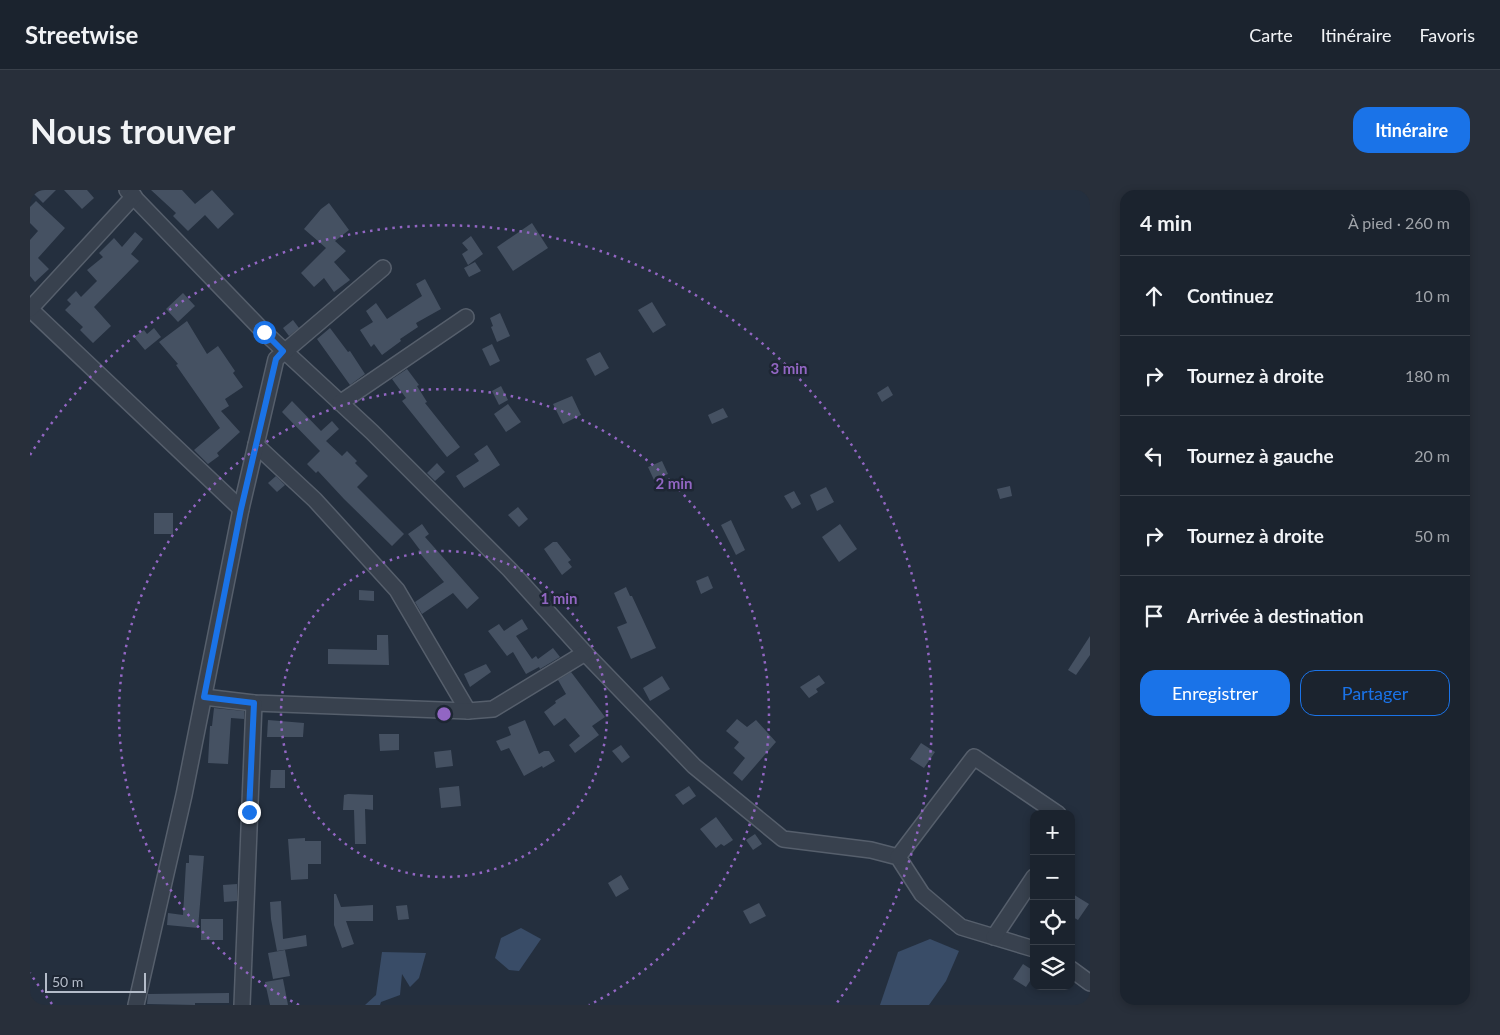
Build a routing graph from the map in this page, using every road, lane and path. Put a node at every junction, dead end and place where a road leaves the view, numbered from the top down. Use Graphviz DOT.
graph roads {
  1 [pos="130,193"];
  2 [pos="382,268"];
  3 [pos="30,309"];
  4 [pos="466,316"];
  5 [pos="283,351"];
  6 [pos="340,403"];
  7 [pos="256,445"];
  8 [pos="241,509"];
  9 [pos="585,653"];
  10 [pos="204,697"];
  11 [pos="254,703"];
  12 [pos="468,711"];
  13 [pos="1052,810"];
  14 [pos="898,856"];
  15 [pos="1030,883"];
  16 [pos="994,937"];
  17 [pos="1030,948"];
  18 [pos="1075,971"];
  19 [pos="1090,983"];
  20 [pos="136,1005"];
  21 [pos="242,1005"];
  1 -- 3 [label="street"];
  1 -- 5 [label="street"];
  2 -- 5 [label="street"];
  3 -- 8 [label="street"];
  4 -- 6 [label="street"];
  5 -- 6 [label="street"];
  5 -- 7 [label="street"];
  6 -- 9 [label="street"];
  7 -- 8 [label="street"];
  7 -- 12 [label="street"];
  8 -- 10 [label="street"];
  9 -- 12 [label="street"];
  9 -- 14 [label="street"];
  10 -- 11 [label="street"];
  10 -- 20 [label="street"];
  11 -- 12 [label="street"];
  11 -- 21 [label="street"];
  13 -- 14 [label="street"];
  14 -- 16 [label="street"];
  15 -- 16 [label="street"];
  16 -- 17 [label="street"];
  18 -- 19 [label="street"];
}
